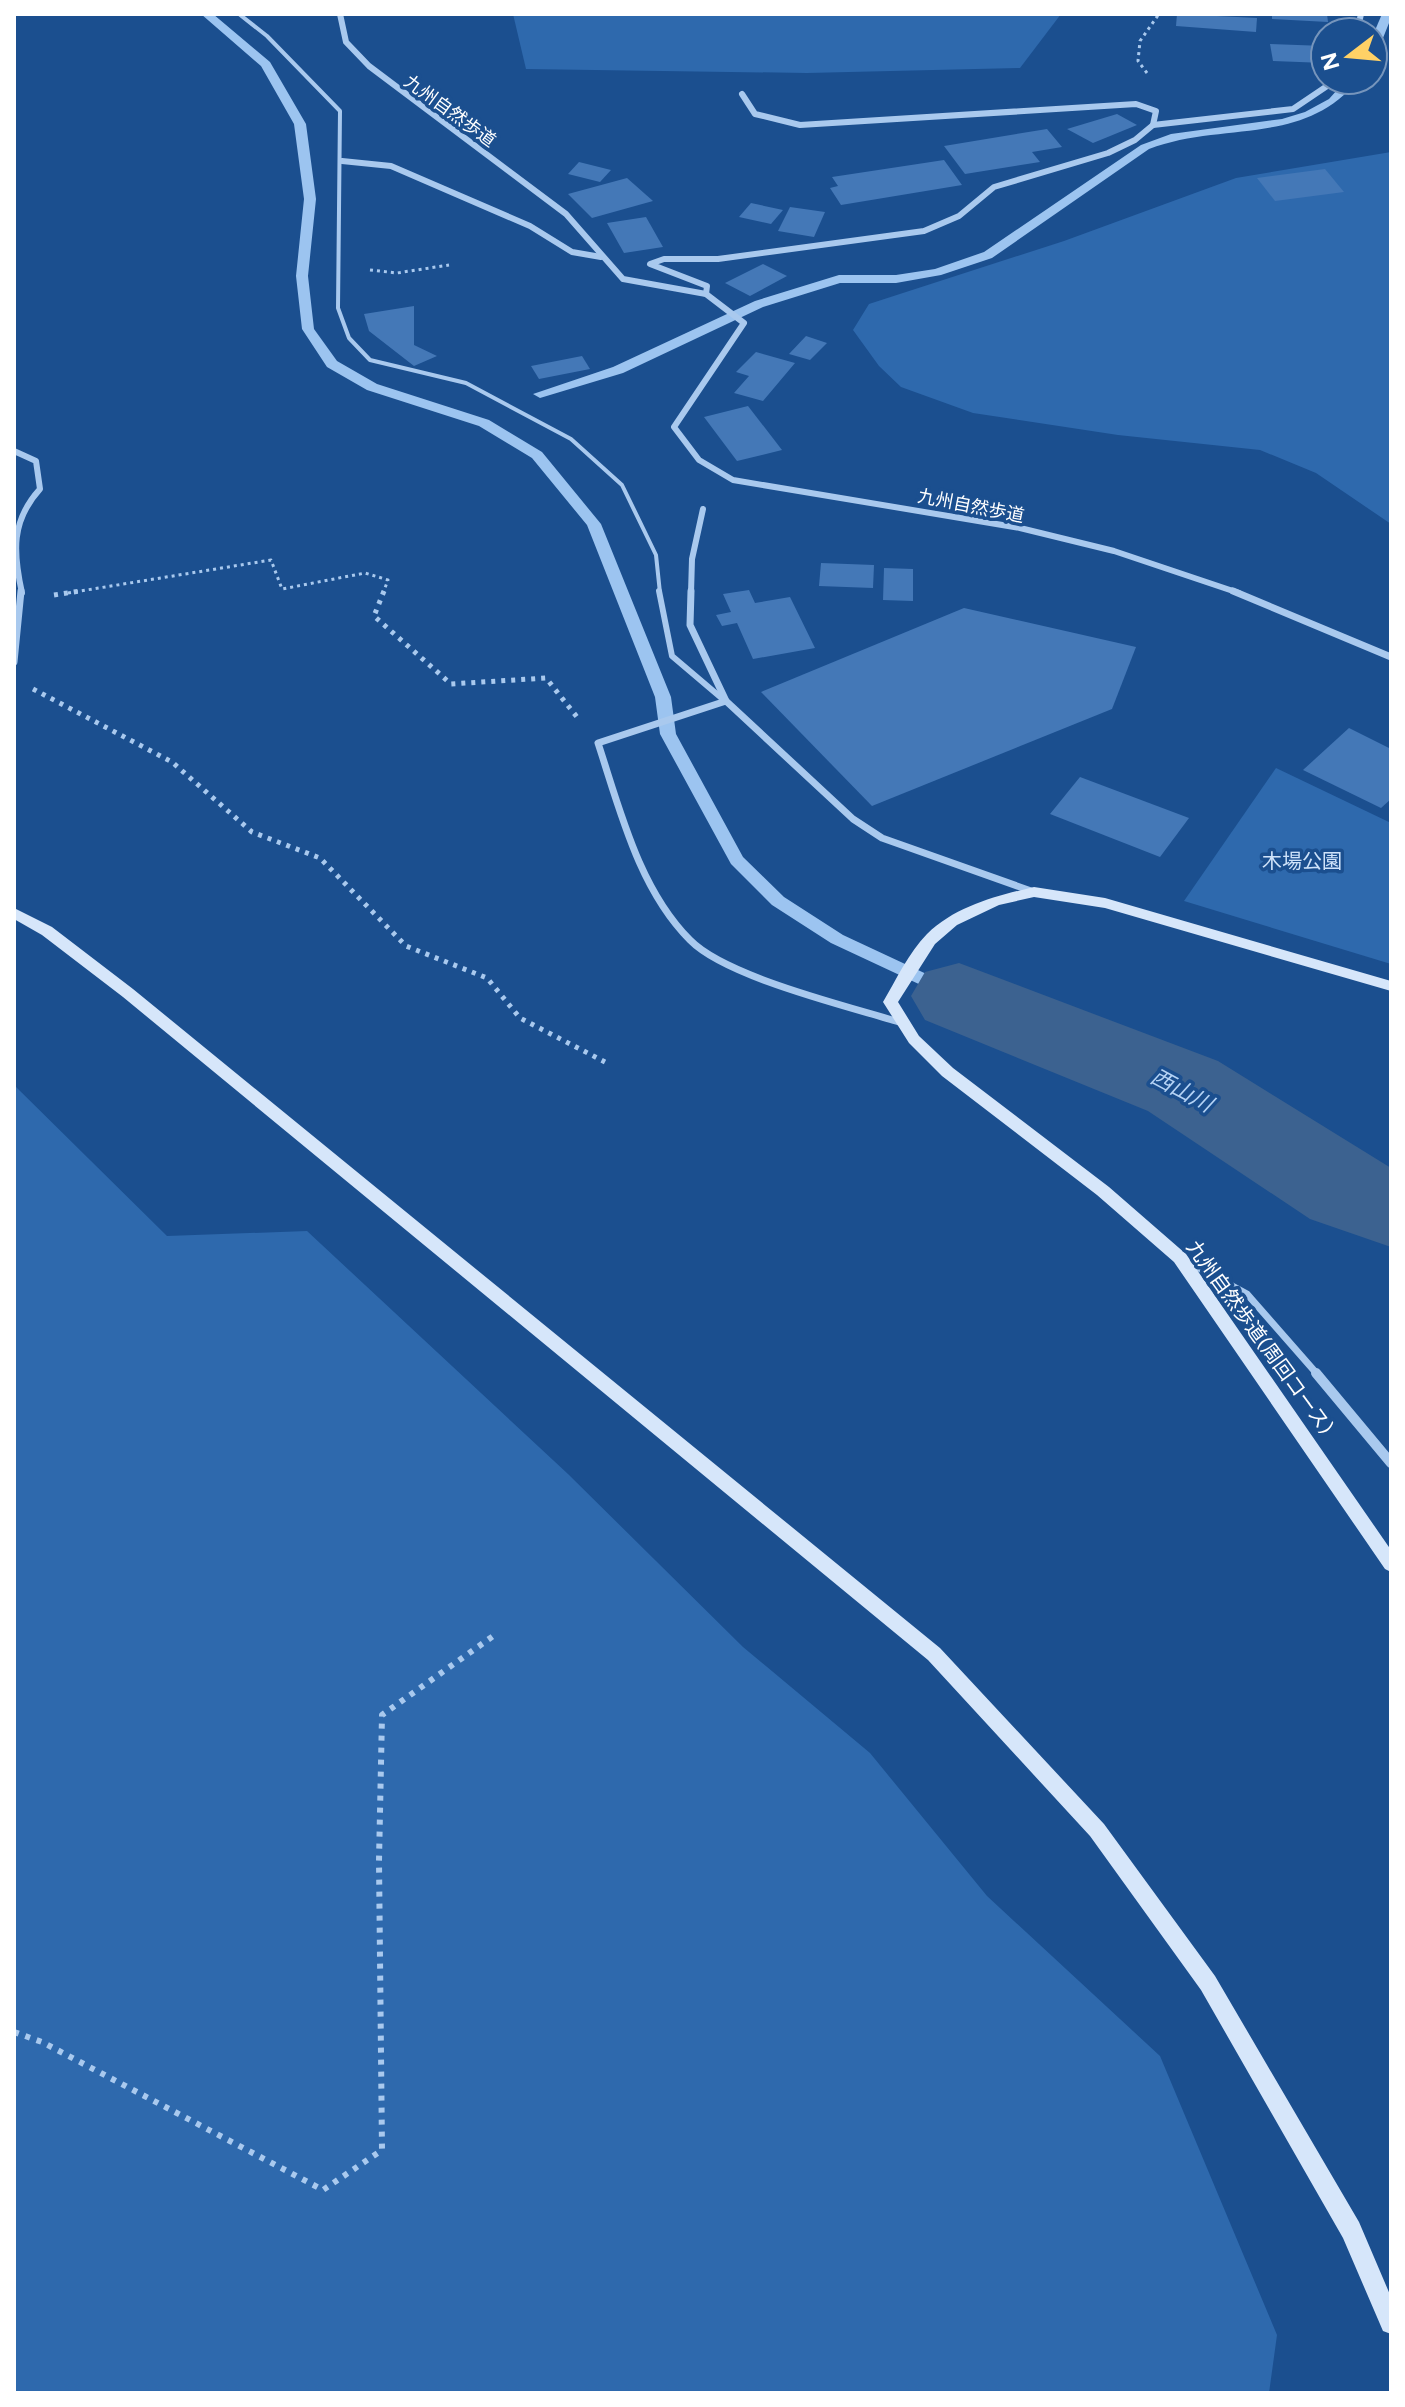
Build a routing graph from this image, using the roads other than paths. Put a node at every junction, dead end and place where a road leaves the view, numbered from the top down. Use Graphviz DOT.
graph roads {
  1 [pos="239,14"];
  2 [pos="340,14"];
  3 [pos="742,94"];
  4 [pos="1312,96"];
  5 [pos="1153,125"];
  6 [pos="342,161"];
  7 [pos="601,257"];
  8 [pos="706,294"];
  9 [pos="14,451"];
  10 [pos="703,509"];
  11 [pos="1391,657"];
  12 [pos="14,662"];
  13 [pos="726,701"];
  14 [pos="1034,892"];
  15 [pos="14,913"];
  16 [pos="1391,986"];
  17 [pos="899,1022"];
  18 [pos="1180,1258"];
  19 [pos="1391,1463"];
  20 [pos="1391,1564"];
  21 [pos="1391,2323"];
  1 -- 6 [label="lane"];
  2 -- 7 [label="street, 九州自然歩道"];
  3 -- 5 [label="street"];
  4 -- 5 [label="street"];
  5 -- 8 [label="street"];
  6 -- 7 [label="street"];
  6 -- 13 [label="lane"];
  7 -- 8 [label="street, 九州自然歩道"];
  8 -- 11 [label="street, 九州自然歩道"];
  9 -- 12 [label="street"];
  10 -- 13 [label="street"];
  13 -- 14 [label="street"];
  13 -- 17 [label="street"];
  14 -- 16 [label="street"];
  14 -- 17 [label="street, 九州自然歩道(周回コース)"];
  15 -- 21 [label="street"];
  17 -- 18 [label="street, 九州自然歩道(周回コース)"];
  18 -- 19 [label="street"];
  18 -- 20 [label="street, 九州自然歩道(周回コース)"];
}
